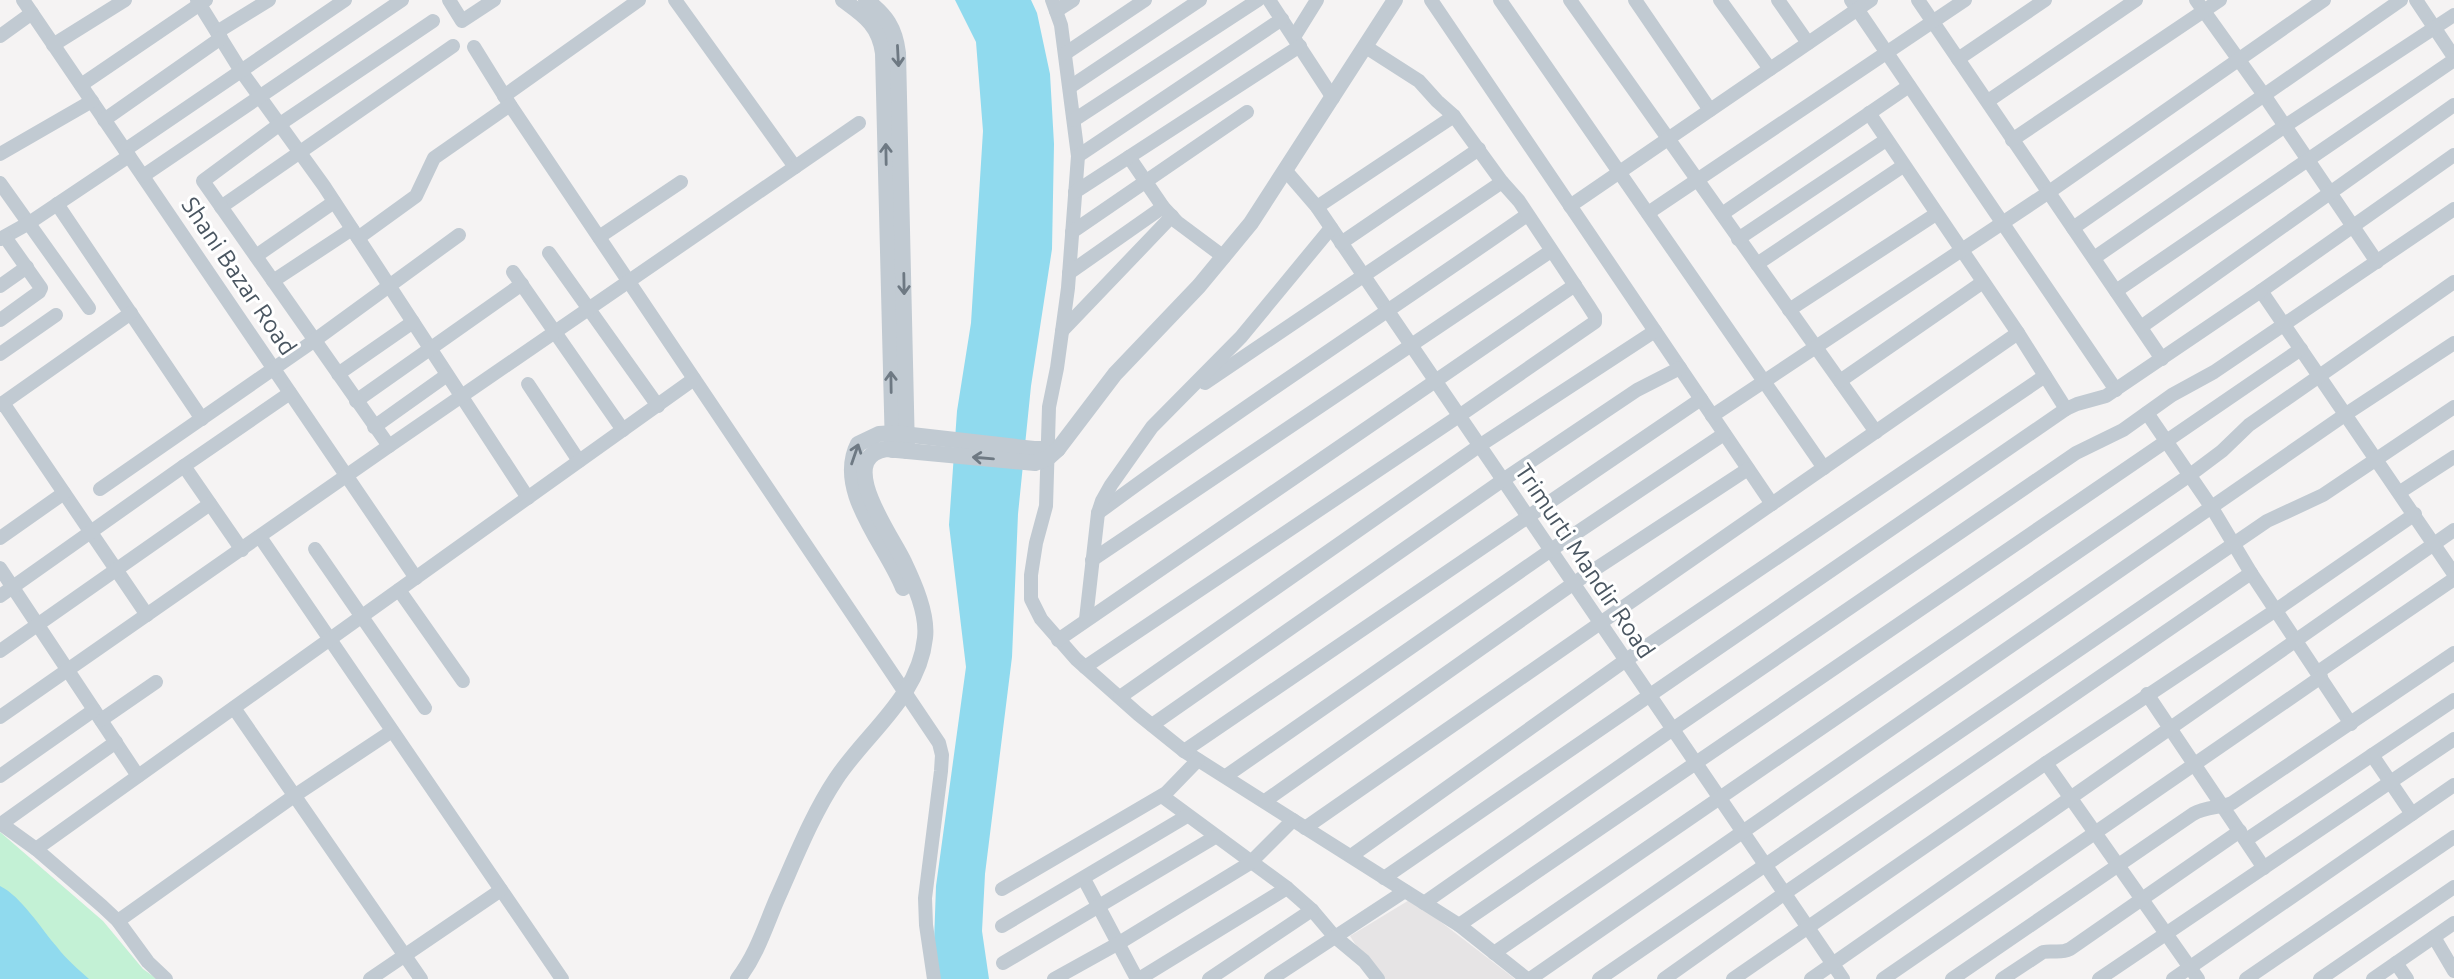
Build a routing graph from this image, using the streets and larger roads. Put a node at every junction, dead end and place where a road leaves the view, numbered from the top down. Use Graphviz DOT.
graph roads {
  1 [pos="23,0"];
  2 [pos="125,0"];
  3 [pos="269,0"];
  4 [pos="345,0"];
  5 [pos="402,0"];
  6 [pos="449,0"];
  7 [pos="494,0"];
  8 [pos="639,0"];
  9 [pos="675,0"];
  10 [pos="843,0"];
  11 [pos="866,0"];
  12 [pos="1073,0"];
  13 [pos="1145,0"];
  14 [pos="1200,0"];
  15 [pos="1258,0"];
  16 [pos="1269,0"];
  17 [pos="1317,0"];
  18 [pos="1395,0"];
  19 [pos="1431,0"];
  20 [pos="1500,0"];
  21 [pos="1635,0"];
  22 [pos="1720,0"];
  23 [pos="1778,0"];
  24 [pos="1871,0"];
  25 [pos="1918,0"];
  26 [pos="1965,0"];
  27 [pos="2045,0"];
  28 [pos="2136,0"];
  29 [pos="2220,0"];
  30 [pos="2324,0"];
  31 [pos="2401,0"];
  32 [pos="2416,0"];
  33 [pos="201,1"];
  34 [pos="1577,3"];
  35 [pos="1854,5"];
  36 [pos="1054,6"];
  37 [pos="2200,6"];
  38 [pos="32,13"];
  39 [pos="2454,15"];
  40 [pos="1283,19"];
  41 [pos="433,21"];
  42 [pos="1933,21"];
  43 [pos="2434,27"];
  44 [pos="219,35"];
  45 [pos="0,36"];
  46 [pos="1297,41"];
  47 [pos="1808,43"];
  48 [pos="53,45"];
  49 [pos="453,46"];
  50 [pos="474,47"];
  51 [pos="1366,47"];
  52 [pos="1887,52"];
  53 [pos="1066,53"];
  54 [pos="2454,58"];
  55 [pos="1958,59"];
  56 [pos="2238,60"];
  57 [pos="1770,69"];
  58 [pos="241,71"];
  59 [pos="81,85"];
  60 [pos="1909,86"];
  61 [pos="1070,87"];
  62 [pos="2264,95"];
  63 [pos="261,98"];
  64 [pos="1333,98"];
  65 [pos="92,101"];
  66 [pos="507,101"];
  67 [pos="1988,101"];
  68 [pos="2454,105"];
  69 [pos="1710,110"];
  70 [pos="1247,112"];
  71 [pos="1869,113"];
  72 [pos="1454,116"];
  73 [pos="104,120"];
  74 [pos="1074,120"];
  75 [pos="859,123"];
  76 [pos="280,124"];
  77 [pos="2285,126"];
  78 [pos="1668,139"];
  79 [pos="1886,140"];
  80 [pos="2012,140"];
  81 [pos="1479,149"];
  82 [pos="300,151"];
  83 [pos="127,153"];
  84 [pos="0,154"];
  85 [pos="2454,155"];
  86 [pos="1078,156"];
  87 [pos="1129,157"];
  88 [pos="2307,160"];
  89 [pos="1903,166"];
  90 [pos="795,167"];
  91 [pos="1286,171"];
  92 [pos="1619,172"];
  93 [pos="143,176"];
  94 [pos="1698,180"];
  95 [pos="1502,181"];
  96 [pos="681,182"];
  97 [pos="0,183"];
  98 [pos="1146,183"];
  99 [pos="1075,192"];
  100 [pos="2049,192"];
  101 [pos="2330,193"];
  102 [pos="5,199"];
  103 [pos="334,202"];
  104 [pos="57,204"];
  105 [pos="1570,206"];
  106 [pos="221,207"];
  107 [pos="1317,208"];
  108 [pos="2454,209"];
  109 [pos="1168,212"];
  110 [pos="1648,214"];
  111 [pos="1722,214"];
  112 [pos="1936,214"];
  113 [pos="1527,215"];
  114 [pos="2001,222"];
  115 [pos="29,223"];
  116 [pos="2353,226"];
  117 [pos="1331,228"];
  118 [pos="2073,228"];
  119 [pos="1072,232"];
  120 [pos="355,233"];
  121 [pos="459,235"];
  122 [pos="599,237"];
  123 [pos="2,238"];
  124 [pos="1738,239"];
  125 [pos="1341,243"];
  126 [pos="1961,249"];
  127 [pos="1551,251"];
  128 [pos="549,253"];
  129 [pos="256,256"];
  130 [pos="1224,257"];
  131 [pos="2094,258"];
  132 [pos="2377,262"];
  133 [pos="1757,264"];
  134 [pos="27,267"];
  135 [pos="1069,272"];
  136 [pos="1364,277"];
  137 [pos="273,281"];
  138 [pos="628,281"];
  139 [pos="1983,282"];
  140 [pos="2454,282"];
  141 [pos="388,285"];
  142 [pos="1575,285"];
  143 [pos="0,286"];
  144 [pos="2116,291"];
  145 [pos="2261,291"];
  146 [pos="89,308"];
  147 [pos="589,309"];
  148 [pos="1789,310"];
  149 [pos="1388,312"];
  150 [pos="131,313"];
  151 [pos="56,315"];
  152 [pos="0,320"];
  153 [pos="413,322"];
  154 [pos="2284,324"];
  155 [pos="2141,327"];
  156 [pos="1062,331"];
  157 [pos="1655,331"];
  158 [pos="556,332"];
  159 [pos="2018,334"];
  160 [pos="315,340"];
  161 [pos="2454,343"];
  162 [pos="1411,345"];
  163 [pos="1815,346"];
  164 [pos="430,349"];
  165 [pos="2301,349"];
  166 [pos="0,354"];
  167 [pos="2162,359"];
  168 [pos="1680,368"];
  169 [pos="274,369"];
  170 [pos="338,374"];
  171 [pos="447,375"];
  172 [pos="2045,376"];
  173 [pos="2319,376"];
  174 [pos="694,379"];
  175 [pos="1436,381"];
  176 [pos="1764,381"];
  177 [pos="1840,381"];
  178 [pos="528,384"];
  179 [pos="2116,390"];
  180 [pos="290,393"];
  181 [pos="462,396"];
  182 [pos="1701,399"];
  183 [pos="356,401"];
  184 [pos="2,404"];
  185 [pos="657,405"];
  186 [pos="1171,405"];
  187 [pos="2454,407"];
  188 [pos="2066,409"];
  189 [pos="2147,413"];
  190 [pos="2346,414"];
  191 [pos="1459,416"];
  192 [pos="1712,416"];
  193 [pos="202,419"];
  194 [pos="374,427"];
  195 [pos="623,430"];
  196 [pos="1876,432"];
  197 [pos="900,434"];
  198 [pos="1724,434"];
  199 [pos="2167,441"];
  200 [pos="388,446"];
  201 [pos="1479,446"];
  202 [pos="936,447"];
  203 [pos="900,451"];
  204 [pos="1045,454"];
  205 [pos="2454,457"];
  206 [pos="2376,460"];
  207 [pos="579,461"];
  208 [pos="184,466"];
  209 [pos="1824,468"];
  210 [pos="1748,469"];
  211 [pos="347,475"];
  212 [pos="2190,475"];
  213 [pos="1503,480"];
  214 [pos="100,489"];
  215 [pos="2400,492"];
  216 [pos="64,494"];
  217 [pos="528,498"];
  218 [pos="1772,504"];
  219 [pos="210,505"];
  220 [pos="2213,508"];
  221 [pos="1098,513"];
  222 [pos="2415,514"];
  223 [pos="1528,517"];
  224 [pos="2454,530"];
  225 [pos="90,532"];
  226 [pos="260,537"];
  227 [pos="0,538"];
  228 [pos="2434,544"];
  229 [pos="2234,545"];
  230 [pos="316,549"];
  231 [pos="242,550"];
  232 [pos="1551,550"];
  233 [pos="1092,560"];
  234 [pos="0,568"];
  235 [pos="117,569"];
  236 [pos="2251,572"];
  237 [pos="2454,577"];
  238 [pos="416,578"];
  239 [pos="1574,583"];
  240 [pos="13,587"];
  241 [pos="399,590"];
  242 [pos="0,596"];
  243 [pos="2276,610"];
  244 [pos="147,615"];
  245 [pos="362,617"];
  246 [pos="1086,619"];
  247 [pos="1600,622"];
  248 [pos="38,624"];
  249 [pos="1058,639"];
  250 [pos="329,640"];
  251 [pos="2296,641"];
  252 [pos="0,651"];
  253 [pos="2454,653"];
  254 [pos="921,654"];
  255 [pos="1626,660"];
  256 [pos="1085,667"];
  257 [pos="69,670"];
  258 [pos="2319,675"];
  259 [pos="464,681"];
  260 [pos="156,682"];
  261 [pos="906,692"];
  262 [pos="1649,694"];
  263 [pos="2147,694"];
  264 [pos="1119,697"];
  265 [pos="2454,700"];
  266 [pos="234,708"];
  267 [pos="425,708"];
  268 [pos="98,715"];
  269 [pos="0,717"];
  270 [pos="2351,723"];
  271 [pos="1152,725"];
  272 [pos="1673,729"];
  273 [pos="2169,729"];
  274 [pos="392,731"];
  275 [pos="2454,739"];
  276 [pos="116,742"];
  277 [pos="1184,751"];
  278 [pos="2372,755"];
  279 [pos="1198,760"];
  280 [pos="2046,763"];
  281 [pos="1697,764"];
  282 [pos="2194,765"];
  283 [pos="0,776"];
  284 [pos="138,776"];
  285 [pos="1226,776"];
  286 [pos="2391,782"];
  287 [pos="2454,785"];
  288 [pos="294,796"];
  289 [pos="1162,796"];
  290 [pos="2070,797"];
  291 [pos="1721,800"];
  292 [pos="1265,801"];
  293 [pos="2224,806"];
  294 [pos="2412,814"];
  295 [pos="1187,816"];
  296 [pos="0,824"];
  297 [pos="1299,824"];
  298 [pos="1743,832"];
  299 [pos="2095,833"];
  300 [pos="2243,835"];
  301 [pos="1216,837"];
  302 [pos="2454,837"];
  303 [pos="36,849"];
  304 [pos="1351,856"];
  305 [pos="1250,863"];
  306 [pos="1765,865"];
  307 [pos="2119,866"];
  308 [pos="2264,868"];
  309 [pos="1384,878"];
  310 [pos="1084,879"];
  311 [pos="2454,887"];
  312 [pos="1287,888"];
  313 [pos="1003,889"];
  314 [pos="501,890"];
  315 [pos="1405,891"];
  316 [pos="1784,893"];
  317 [pos="2142,900"];
  318 [pos="1424,903"];
  319 [pos="1099,906"];
  320 [pos="1312,910"];
  321 [pos="118,920"];
  322 [pos="2454,923"];
  323 [pos="1459,925"];
  324 [pos="1002,926"];
  325 [pos="1808,927"];
  326 [pos="2167,935"];
  327 [pos="1334,936"];
  328 [pos="2434,937"];
  329 [pos="1119,943"];
  330 [pos="1494,953"];
  331 [pos="405,955"];
  332 [pos="1003,962"];
  333 [pos="2396,963"];
  334 [pos="1833,964"];
  335 [pos="2454,971"];
  336 [pos="2194,973"];
  337 [pos="1286,975"];
  338 [pos="166,979"];
  339 [pos="370,979"];
  340 [pos="421,979"];
  341 [pos="562,979"];
  342 [pos="738,979"];
  343 [pos="934,979"];
  344 [pos="1054,979"];
  345 [pos="1138,979"];
  346 [pos="1209,979"];
  347 [pos="1271,979"];
  348 [pos="1378,979"];
  349 [pos="1528,979"];
  350 [pos="1599,979"];
  351 [pos="1664,979"];
  352 [pos="1733,979"];
  353 [pos="1811,979"];
  354 [pos="1843,979"];
  355 [pos="1884,979"];
  356 [pos="1952,979"];
  357 [pos="2002,979"];
  358 [pos="2099,979"];
  359 [pos="2173,979"];
  360 [pos="2246,979"];
  361 [pos="2320,979"];
  362 [pos="2373,979"];
  363 [pos="2407,979"];
  1 -- 38 [label="street, Shani Bazar Road"];
  2 -- 48 [label="street"];
  3 -- 44 [label="street"];
  4 -- 58 [label="street"];
  5 -- 63 [label="street"];
  6 -- 7 [label="street"];
  8 -- 66 [label="street"];
  9 -- 90 [label="street"];
  197 -- 10 [label="street, one-way"];
  11 -- 197 [label="street, one-way"];
  12 -- 36 [label="street"];
  13 -- 53 [label="street"];
  14 -- 61 [label="street"];
  15 -- 74 [label="street"];
  16 -- 40 [label="street"];
  17 -- 46 [label="street"];
  18 -- 51 [label="street"];
  19 -- 105 [label="street"];
  20 -- 92 [label="street"];
  21 -- 69 [label="street"];
  22 -- 57 [label="street"];
  23 -- 47 [label="street"];
  24 -- 35 [label="street"];
  25 -- 42 [label="street"];
  26 -- 42 [label="street"];
  27 -- 55 [label="street"];
  28 -- 67 [label="street"];
  29 -- 37 [label="street"];
  30 -- 56 [label="street"];
  31 -- 62 [label="street"];
  32 -- 43 [label="street"];
  33 -- 44 [label="street"];
  33 -- 59 [label="street"];
  34 -- 78 [label="street"];
  35 -- 47 [label="street"];
  35 -- 52 [label="street"];
  36 -- 53 [label="street"];
  37 -- 56 [label="street"];
  37 -- 80 [label="street"];
  38 -- 45 [label="street"];
  38 -- 48 [label="street, Shani Bazar Road"];
  39 -- 43 [label="street"];
  40 -- 46 [label="street"];
  40 -- 86 [label="street"];
  41 -- 76 [label="street"];
  42 -- 52 [label="street"];
  42 -- 55 [label="street"];
  43 -- 54 [label="street"];
  43 -- 77 [label="street"];
  44 -- 58 [label="street"];
  44 -- 73 [label="street"];
  46 -- 64 [label="street"];
  46 -- 87 [label="street"];
  47 -- 57 [label="street"];
  48 -- 59 [label="street, Shani Bazar Road"];
  49 -- 82 [label="street"];
  50 -- 66 [label="street"];
  51 -- 64 [label="street"];
  51 -- 72 [label="street"];
  52 -- 60 [label="street"];
  52 -- 94 [label="street"];
  53 -- 61 [label="street"];
  54 -- 88 [label="street"];
  55 -- 67 [label="street"];
  56 -- 62 [label="street"];
  56 -- 100 [label="street"];
  57 -- 69 [label="street"];
  58 -- 63 [label="street"];
  58 -- 83 [label="street"];
  59 -- 65 [label="street, Shani Bazar Road"];
  60 -- 71 [label="street"];
  60 -- 114 [label="street"];
  61 -- 74 [label="street"];
  62 -- 77 [label="street"];
  62 -- 118 [label="street"];
  63 -- 76 [label="street"];
  63 -- 93 [label="street"];
  64 -- 91 [label="street"];
  65 -- 73 [label="street, Shani Bazar Road"];
  65 -- 84 [label="street"];
  66 -- 120 [label="street"];
  66 -- 122 [label="street"];
  67 -- 80 [label="street"];
  68 -- 101 [label="street"];
  69 -- 78 [label="street"];
  70 -- 98 [label="street"];
  71 -- 79 [label="street"];
  71 -- 111 [label="street"];
  72 -- 81 [label="street"];
  72 -- 107 [label="street"];
  73 -- 83 [label="street, Shani Bazar Road"];
  74 -- 86 [label="street"];
  75 -- 90 [label="street"];
  76 -- 82 [label="street"];
  76 -- 106 [label="street"];
  77 -- 88 [label="street"];
  77 -- 131 [label="street"];
  78 -- 92 [label="street"];
  78 -- 94 [label="street"];
  79 -- 89 [label="street"];
  79 -- 124 [label="street"];
  80 -- 100 [label="street"];
  81 -- 95 [label="street"];
  81 -- 125 [label="street"];
  82 -- 103 [label="street"];
  82 -- 106 [label="street"];
  83 -- 93 [label="street, Shani Bazar Road"];
  83 -- 104 [label="street"];
  85 -- 116 [label="street"];
  86 -- 99 [label="street"];
  87 -- 98 [label="street"];
  87 -- 99 [label="street"];
  88 -- 101 [label="street"];
  88 -- 144 [label="street"];
  89 -- 112 [label="street"];
  89 -- 133 [label="street"];
  90 -- 138 [label="street"];
  91 -- 107 [label="street, Trimurti Mandir Road"];
  91 -- 130 [label="street"];
  92 -- 105 [label="street"];
  92 -- 110 [label="street"];
  93 -- 169 [label="street, Shani Bazar Road"];
  94 -- 110 [label="street"];
  94 -- 111 [label="street"];
  95 -- 113 [label="street"];
  95 -- 136 [label="street"];
  96 -- 122 [label="street"];
  97 -- 102 [label="street"];
  98 -- 109 [label="street"];
  98 -- 119 [label="street"];
  99 -- 119 [label="street"];
  100 -- 114 [label="street"];
  100 -- 118 [label="street"];
  101 -- 116 [label="street"];
  101 -- 155 [label="street"];
  102 -- 115 [label="street"];
  103 -- 120 [label="street"];
  103 -- 129 [label="street"];
  104 -- 115 [label="street"];
  104 -- 150 [label="street"];
  105 -- 157 [label="street"];
  106 -- 129 [label="street"];
  107 -- 117 [label="street, Trimurti Mandir Road"];
  108 -- 132 [label="street"];
  109 -- 130 [label="street"];
  109 -- 135 [label="street"];
  109 -- 156 [label="street"];
  110 -- 176 [label="street"];
  111 -- 124 [label="street"];
  112 -- 126 [label="street"];
  112 -- 148 [label="street"];
  113 -- 127 [label="street"];
  113 -- 149 [label="street"];
  114 -- 126 [label="street"];
  114 -- 179 [label="street"];
  115 -- 123 [label="street"];
  115 -- 146 [label="street"];
  116 -- 132 [label="street"];
  116 -- 145 [label="street"];
  117 -- 125 [label="street, Trimurti Mandir Road"];
  117 -- 186 [label="street"];
  118 -- 131 [label="street"];
  119 -- 135 [label="street"];
  120 -- 137 [label="street"];
  120 -- 141 [label="street"];
  121 -- 141 [label="street"];
  122 -- 138 [label="street"];
  123 -- 134 [label="street"];
  124 -- 133 [label="street"];
  125 -- 136 [label="street, Trimurti Mandir Road"];
  126 -- 139 [label="street"];
  126 -- 163 [label="street"];
  127 -- 142 [label="street"];
  127 -- 162 [label="street"];
  128 -- 147 [label="street"];
  129 -- 137 [label="street"];
  130 -- 204 [label="street"];
  131 -- 144 [label="street"];
  132 -- 154 [label="street"];
  133 -- 148 [label="street"];
  134 -- 143 [label="street"];
  134 -- 152 [label="street"];
  135 -- 156 [label="street"];
  136 -- 149 [label="street, Trimurti Mandir Road"];
  136 -- 186 [label="street"];
  137 -- 160 [label="street"];
  138 -- 147 [label="street"];
  138 -- 174 [label="street"];
  139 -- 159 [label="street"];
  139 -- 177 [label="street"];
  140 -- 173 [label="street"];
  141 -- 153 [label="street"];
  141 -- 160 [label="street"];
  142 -- 175 [label="street"];
  142 -- 191 [label="street"];
  144 -- 155 [label="street"];
  145 -- 154 [label="street"];
  145 -- 167 [label="street"];
  147 -- 158 [label="street"];
  147 -- 185 [label="street"];
  148 -- 163 [label="street"];
  149 -- 162 [label="street, Trimurti Mandir Road"];
  149 -- 221 [label="street"];
  150 -- 184 [label="street"];
  150 -- 193 [label="street"];
  151 -- 166 [label="street"];
  153 -- 164 [label="street"];
  153 -- 170 [label="street"];
  154 -- 165 [label="street"];
  154 -- 189 [label="street"];
  155 -- 167 [label="street"];
  156 -- 204 [label="street"];
  157 -- 168 [label="street"];
  157 -- 201 [label="street"];
  158 -- 164 [label="street"];
  158 -- 181 [label="street"];
  158 -- 195 [label="street"];
  159 -- 172 [label="street"];
  159 -- 196 [label="street"];
  160 -- 169 [label="street"];
  160 -- 170 [label="street"];
  161 -- 190 [label="street"];
  162 -- 175 [label="street, Trimurti Mandir Road"];
  162 -- 233 [label="street"];
  163 -- 176 [label="street"];
  163 -- 177 [label="street"];
  164 -- 171 [label="street"];
  164 -- 183 [label="street"];
  165 -- 173 [label="street"];
  165 -- 199 [label="street"];
  167 -- 179 [label="street"];
  168 -- 182 [label="street"];
  168 -- 213 [label="street"];
  169 -- 180 [label="street, Shani Bazar Road"];
  169 -- 193 [label="street"];
  170 -- 183 [label="street"];
  171 -- 181 [label="street"];
  171 -- 194 [label="street"];
  172 -- 188 [label="street"];
  172 -- 255 [label="street"];
  173 -- 190 [label="street"];
  173 -- 212 [label="street"];
  174 -- 185 [label="street"];
  174 -- 261 [label="street"];
  175 -- 191 [label="street, Trimurti Mandir Road"];
  175 -- 246 [label="street"];
  176 -- 192 [label="street"];
  176 -- 209 [label="street"];
  177 -- 196 [label="street"];
  178 -- 207 [label="street"];
  179 -- 188 [label="street"];
  180 -- 208 [label="street"];
  180 -- 211 [label="street, Shani Bazar Road"];
  181 -- 200 [label="street"];
  181 -- 217 [label="street"];
  182 -- 192 [label="street"];
  182 -- 223 [label="street"];
  183 -- 194 [label="street"];
  184 -- 216 [label="street"];
  185 -- 195 [label="street"];
  186 -- 221 [label="street"];
  187 -- 206 [label="street"];
  188 -- 262 [label="street"];
  189 -- 199 [label="street"];
  189 -- 272 [label="street"];
  190 -- 206 [label="street"];
  190 -- 220 [label="street"];
  191 -- 201 [label="street, Trimurti Mandir Road"];
  191 -- 256 [label="street"];
  192 -- 198 [label="street"];
  193 -- 214 [label="street"];
  194 -- 200 [label="street"];
  195 -- 207 [label="street"];
  196 -- 209 [label="street"];
  197 -- 202 [label="street"];
  197 -- 203 [label="street"];
  254 -- 197 [label="street, one-way"];
  198 -- 210 [label="street"];
  198 -- 232 [label="street"];
  199 -- 212 [label="street"];
  199 -- 281 [label="street"];
  200 -- 211 [label="street"];
  201 -- 213 [label="street, Trimurti Mandir Road"];
  201 -- 264 [label="street"];
  202 -- 203 [label="street"];
  202 -- 204 [label="street"];
  203 -- 254 [label="street"];
  204 -- 249 [label="street"];
  205 -- 215 [label="street"];
  206 -- 215 [label="street"];
  206 -- 229 [label="street"];
  207 -- 217 [label="street"];
  208 -- 219 [label="street"];
  208 -- 225 [label="street"];
  209 -- 218 [label="street"];
  210 -- 218 [label="street"];
  210 -- 239 [label="street"];
  211 -- 226 [label="street"];
  211 -- 238 [label="street, Shani Bazar Road"];
  212 -- 220 [label="street"];
  212 -- 291 [label="street"];
  213 -- 223 [label="street, Trimurti Mandir Road"];
  213 -- 271 [label="street"];
  215 -- 222 [label="street"];
  216 -- 225 [label="street"];
  216 -- 227 [label="street"];
  217 -- 238 [label="street"];
  218 -- 247 [label="street"];
  219 -- 231 [label="street"];
  219 -- 235 [label="street"];
  220 -- 229 [label="street"];
  220 -- 298 [label="street"];
  221 -- 233 [label="street"];
  222 -- 228 [label="street"];
  222 -- 243 [label="street"];
  223 -- 232 [label="street, Trimurti Mandir Road"];
  223 -- 277 [label="street"];
  224 -- 228 [label="street"];
  225 -- 235 [label="street"];
  225 -- 240 [label="street"];
  226 -- 231 [label="street"];
  226 -- 250 [label="street"];
  228 -- 237 [label="street"];
  228 -- 251 [label="street"];
  229 -- 236 [label="street"];
  229 -- 306 [label="street"];
  230 -- 245 [label="street"];
  231 -- 244 [label="street"];
  232 -- 239 [label="street, Trimurti Mandir Road"];
  232 -- 285 [label="street"];
  233 -- 246 [label="street"];
  234 -- 240 [label="street"];
  235 -- 244 [label="street"];
  235 -- 248 [label="street"];
  236 -- 243 [label="street"];
  236 -- 316 [label="street"];
  237 -- 258 [label="street"];
  238 -- 241 [label="street"];
  239 -- 247 [label="street, Trimurti Mandir Road"];
  239 -- 292 [label="street"];
  240 -- 242 [label="street"];
  240 -- 248 [label="street"];
  241 -- 245 [label="street"];
  241 -- 259 [label="street"];
  243 -- 251 [label="street"];
  243 -- 263 [label="street"];
  244 -- 257 [label="street"];
  245 -- 250 [label="street"];
  245 -- 267 [label="street"];
  246 -- 249 [label="street"];
  247 -- 255 [label="street, Trimurti Mandir Road"];
  247 -- 297 [label="street"];
  248 -- 252 [label="street"];
  248 -- 257 [label="street"];
  249 -- 256 [label="street"];
  250 -- 266 [label="street"];
  250 -- 274 [label="street"];
  251 -- 258 [label="street"];
  251 -- 273 [label="street"];
  253 -- 270 [label="street"];
  254 -- 261 [label="street"];
  255 -- 262 [label="street, Trimurti Mandir Road"];
  255 -- 304 [label="street"];
  256 -- 264 [label="street"];
  257 -- 268 [label="street"];
  257 -- 269 [label="street"];
  258 -- 270 [label="street"];
  258 -- 282 [label="street"];
  260 -- 268 [label="street"];
  261 -- 342 [label="street"];
  261 -- 343 [label="street"];
  262 -- 272 [label="street, Trimurti Mandir Road"];
  262 -- 309 [label="street"];
  263 -- 273 [label="street"];
  263 -- 280 [label="street"];
  264 -- 271 [label="street"];
  265 -- 278 [label="street"];
  266 -- 284 [label="street"];
  266 -- 288 [label="street"];
  268 -- 276 [label="street"];
  268 -- 283 [label="street"];
  270 -- 293 [label="street"];
  271 -- 277 [label="street"];
  272 -- 281 [label="street, Trimurti Mandir Road"];
  272 -- 318 [label="street"];
  273 -- 282 [label="street"];
  273 -- 290 [label="street"];
  274 -- 288 [label="street"];
  274 -- 314 [label="street"];
  275 -- 286 [label="street"];
  276 -- 284 [label="street"];
  276 -- 296 [label="street"];
  277 -- 279 [label="street"];
  278 -- 286 [label="street"];
  278 -- 300 [label="street"];
  279 -- 285 [label="street"];
  279 -- 289 [label="street"];
  280 -- 290 [label="street"];
  280 -- 325 [label="street"];
  281 -- 291 [label="street, Trimurti Mandir Road"];
  281 -- 323 [label="street"];
  282 -- 293 [label="street"];
  282 -- 299 [label="street"];
  284 -- 303 [label="street"];
  285 -- 292 [label="street"];
  286 -- 294 [label="street"];
  286 -- 308 [label="street"];
  287 -- 294 [label="street"];
  288 -- 321 [label="street"];
  288 -- 331 [label="street"];
  289 -- 295 [label="street"];
  289 -- 313 [label="street"];
  290 -- 299 [label="street"];
  290 -- 334 [label="street"];
  291 -- 298 [label="street, Trimurti Mandir Road"];
  291 -- 330 [label="street"];
  292 -- 297 [label="street"];
  293 -- 300 [label="street"];
  293 -- 307 [label="street"];
  294 -- 336 [label="street"];
  295 -- 301 [label="street"];
  295 -- 310 [label="street"];
  296 -- 303 [label="street"];
  297 -- 304 [label="street"];
  297 -- 305 [label="street"];
  298 -- 306 [label="street, Trimurti Mandir Road"];
  298 -- 349 [label="street"];
  299 -- 307 [label="street"];
  299 -- 355 [label="street"];
  300 -- 308 [label="street"];
  300 -- 317 [label="street"];
  301 -- 305 [label="street"];
  301 -- 319 [label="street"];
  302 -- 360 [label="street"];
  303 -- 321 [label="street"];
  304 -- 309 [label="street"];
  305 -- 312 [label="street"];
  305 -- 329 [label="street"];
  306 -- 316 [label="street, Trimurti Mandir Road"];
  306 -- 350 [label="street"];
  307 -- 317 [label="street"];
  307 -- 356 [label="street"];
  308 -- 326 [label="street"];
  309 -- 315 [label="street"];
  310 -- 319 [label="street"];
  310 -- 324 [label="street"];
  311 -- 361 [label="street"];
  312 -- 320 [label="street"];
  312 -- 345 [label="street"];
  314 -- 331 [label="street"];
  314 -- 341 [label="street"];
  315 -- 318 [label="street"];
  315 -- 327 [label="street"];
  316 -- 325 [label="street, Trimurti Mandir Road"];
  316 -- 351 [label="street"];
  317 -- 326 [label="street"];
  317 -- 357 [label="street"];
  318 -- 323 [label="street"];
  319 -- 329 [label="street"];
  319 -- 332 [label="street"];
  320 -- 327 [label="street"];
  320 -- 346 [label="street"];
  321 -- 338 [label="street"];
  322 -- 328 [label="street"];
  323 -- 330 [label="street"];
  325 -- 334 [label="street, Trimurti Mandir Road"];
  325 -- 352 [label="street"];
  326 -- 336 [label="street"];
  326 -- 358 [label="street"];
  327 -- 337 [label="street"];
  327 -- 348 [label="street"];
  328 -- 333 [label="street"];
  328 -- 335 [label="street"];
  329 -- 344 [label="street"];
  329 -- 345 [label="street"];
  330 -- 349 [label="street"];
  331 -- 339 [label="street"];
  331 -- 340 [label="street"];
  333 -- 362 [label="street"];
  333 -- 363 [label="street"];
  334 -- 353 [label="street"];
  334 -- 354 [label="street, Trimurti Mandir Road"];
  336 -- 359 [label="street"];
  337 -- 347 [label="street"];
}
